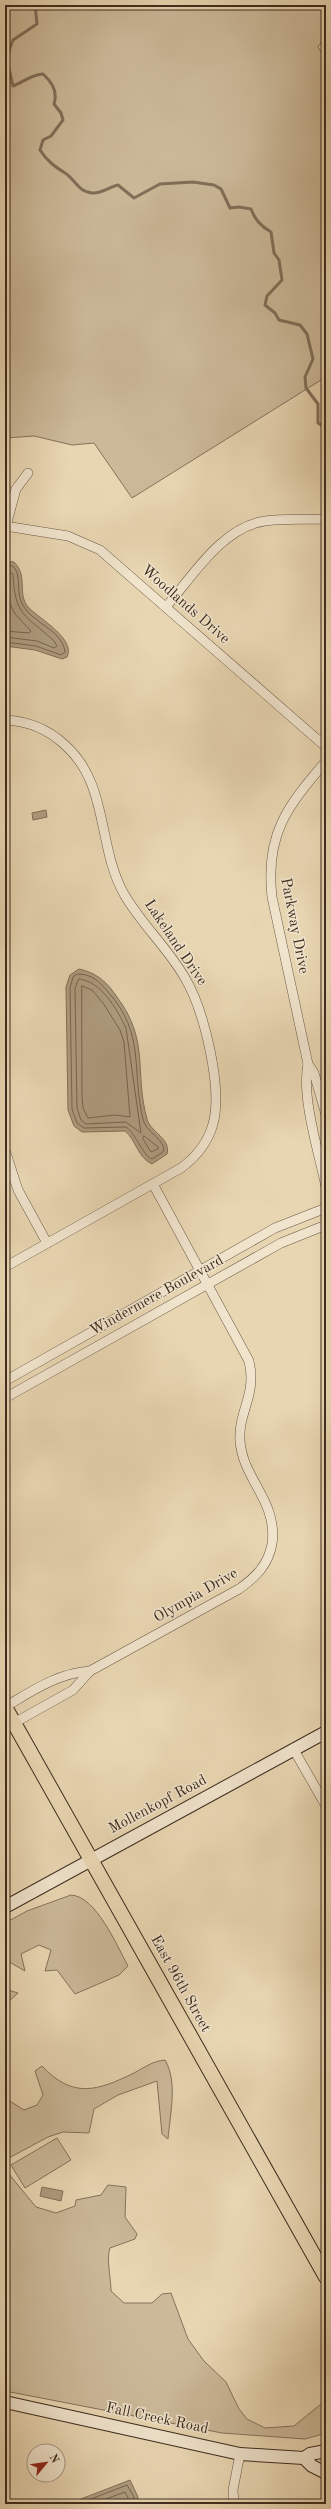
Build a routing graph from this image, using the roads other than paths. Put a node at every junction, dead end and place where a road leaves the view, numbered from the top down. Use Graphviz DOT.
graph roads {
  1 [pos="28,473"];
  2 [pos="326,520"];
  3 [pos="6,526"];
  4 [pos="166,607"];
  5 [pos="5,720"];
  6 [pos="326,747"];
  7 [pos="326,761"];
  8 [pos="308,1064"];
  9 [pos="326,1115"];
  10 [pos="5,1150"];
  11 [pos="153,1184"];
  12 [pos="326,1187"];
  13 [pos="326,1208"];
  14 [pos="326,1225"];
  15 [pos="47,1243"];
  16 [pos="5,1267"];
  17 [pos="201,1269"];
  18 [pos="209,1283"];
  19 [pos="5,1380"];
  20 [pos="5,1398"];
  21 [pos="90,1672"];
  22 [pos="5,1707"];
  23 [pos="14,1723"];
  24 [pos="326,1732"];
  25 [pos="294,1750"];
  26 [pos="326,1806"];
  27 [pos="91,1860"];
  28 [pos="5,1907"];
  29 [pos="326,2277"];
  30 [pos="5,2402"];
  31 [pos="326,2451"];
  32 [pos="240,2454"];
  33 [pos="304,2458"];
  34 [pos="326,2473"];
  35 [pos="234,2504"];
  1 -- 3 [label="street"];
  2 -- 4 [label="street"];
  3 -- 4 [label="street, Woodlands Drive"];
  4 -- 6 [label="street, Woodlands Drive"];
  5 -- 11 [label="street, Lakeland Drive"];
  7 -- 8 [label="street, Parkway Drive"];
  8 -- 9 [label="street, Parkway Drive"];
  8 -- 12 [label="street, Parkway Drive"];
  10 -- 15 [label="street"];
  11 -- 15 [label="street, Lakeland Drive"];
  11 -- 17 [label="street, Olympia Drive"];
  13 -- 17 [label="street, Windermere Boulevard"];
  14 -- 18 [label="street, Windermere Boulevard"];
  15 -- 16 [label="street, Lakeland Drive"];
  17 -- 18 [label="street, Olympia Drive"];
  17 -- 19 [label="street, Windermere Boulevard"];
  18 -- 20 [label="street, Windermere Boulevard"];
  18 -- 21 [label="street, Olympia Drive"];
  21 -- 22 [label="street, Olympia Drive"];
  21 -- 23 [label="street, Olympia Drive"];
  22 -- 23 [label="main road, East 96th Street"];
  23 -- 27 [label="main road, East 96th Street"];
  24 -- 25 [label="street, Mollenkopf Road"];
  25 -- 26 [label="street"];
  25 -- 27 [label="street, Mollenkopf Road"];
  27 -- 28 [label="street, Mollenkopf Road"];
  27 -- 29 [label="main road, East 96th Street"];
  30 -- 32 [label="street, Fall Creek Road"];
  31 -- 33 [label="street, Fall Creek Road"];
  32 -- 33 [label="street, Fall Creek Road"];
  32 -- 35 [label="street"];
  33 -- 34 [label="street"];
}
